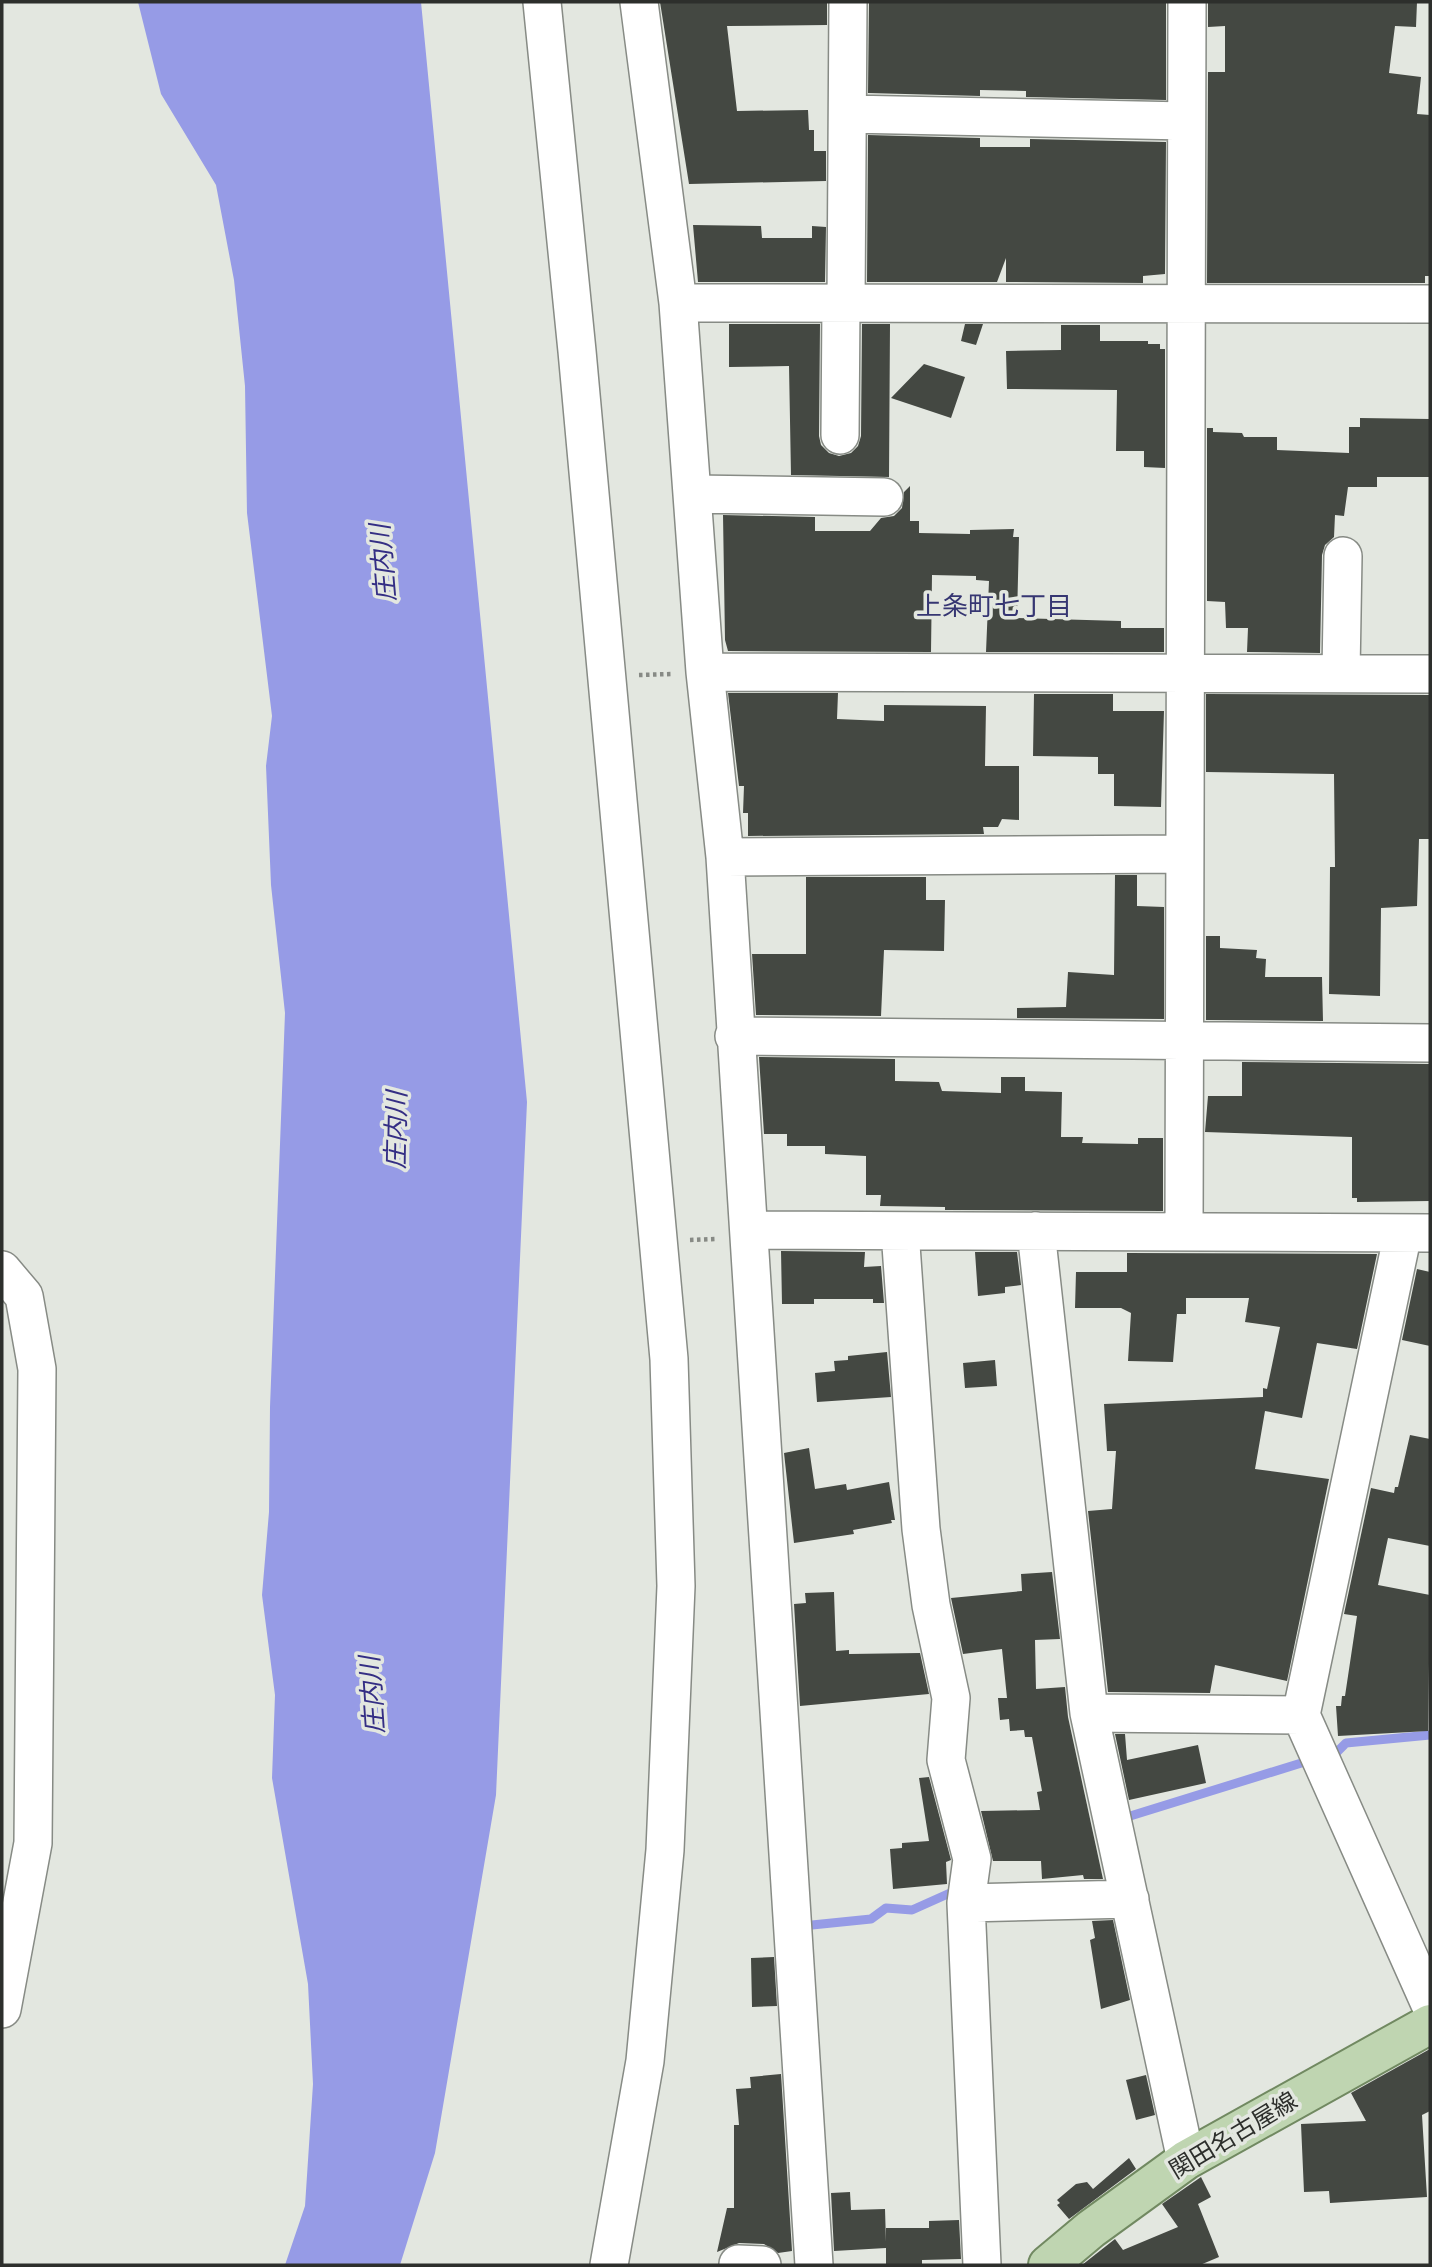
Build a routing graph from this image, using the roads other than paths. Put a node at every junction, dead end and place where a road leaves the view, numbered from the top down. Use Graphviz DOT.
graph roads {
  1 [pos="542,2"];
  2 [pos="639,2"];
  3 [pos="848,2"];
  4 [pos="1187,2"];
  5 [pos="848,114"];
  6 [pos="1186,121"];
  7 [pos="678,303"];
  8 [pos="844,304"];
  9 [pos="1430,304"];
  10 [pos="1186,305"];
  11 [pos="840,435"];
  12 [pos="693,495"];
  13 [pos="884,497"];
  14 [pos="1343,556"];
  15 [pos="1185,672"];
  16 [pos="1341,672"];
  17 [pos="705,673"];
  18 [pos="1430,674"];
  19 [pos="1184,854"];
  20 [pos="725,858"];
  21 [pos="734,1036"];
  22 [pos="1184,1043"];
  23 [pos="1430,1043"];
  24 [pos="900,1231"];
  25 [pos="1036,1231"];
  26 [pos="1184,1232"];
  27 [pos="749,1233"];
  28 [pos="1417,1233"];
  29 [pos="2,1270"];
  30 [pos="1089,1713"];
  31 [pos="1300,1715"];
  32 [pos="1130,1899"];
  33 [pos="966,1903"];
  34 [pos="1430,2004"];
  35 [pos="2,2009"];
  36 [pos="1430,2024"];
  37 [pos="1186,2160"];
  38 [pos="609,2265"];
  39 [pos="814,2265"];
  40 [pos="982,2265"];
  41 [pos="1048,2265"];
  1 -- 38 [label="street"];
  2 -- 7 [label="street"];
  3 -- 5 [label="street"];
  4 -- 6 [label="street"];
  5 -- 6 [label="street"];
  5 -- 8 [label="street"];
  6 -- 10 [label="street"];
  7 -- 8 [label="street"];
  7 -- 12 [label="street"];
  8 -- 10 [label="street"];
  8 -- 11 [label="street"];
  9 -- 10 [label="street"];
  10 -- 15 [label="street"];
  12 -- 13 [label="street"];
  12 -- 17 [label="street"];
  14 -- 16 [label="street"];
  15 -- 16 [label="street"];
  15 -- 17 [label="street"];
  15 -- 19 [label="street"];
  16 -- 18 [label="street"];
  17 -- 20 [label="street"];
  19 -- 20 [label="street"];
  19 -- 22 [label="street"];
  20 -- 21 [label="street"];
  21 -- 22 [label="street"];
  21 -- 27 [label="street"];
  22 -- 23 [label="street"];
  22 -- 26 [label="street"];
  24 -- 25 [label="street"];
  24 -- 27 [label="street"];
  24 -- 33 [label="street"];
  25 -- 26 [label="street"];
  25 -- 30 [label="street"];
  26 -- 28 [label="street"];
  27 -- 39 [label="street"];
  28 -- 31 [label="street"];
  29 -- 35 [label="street"];
  30 -- 31 [label="street"];
  30 -- 32 [label="street"];
  31 -- 34 [label="street"];
  32 -- 33 [label="street"];
  32 -- 37 [label="street"];
  33 -- 40 [label="street"];
  36 -- 37 [label="main road, 関田名古屋線"];
  37 -- 41 [label="main road, 関田名古屋線"];
}
